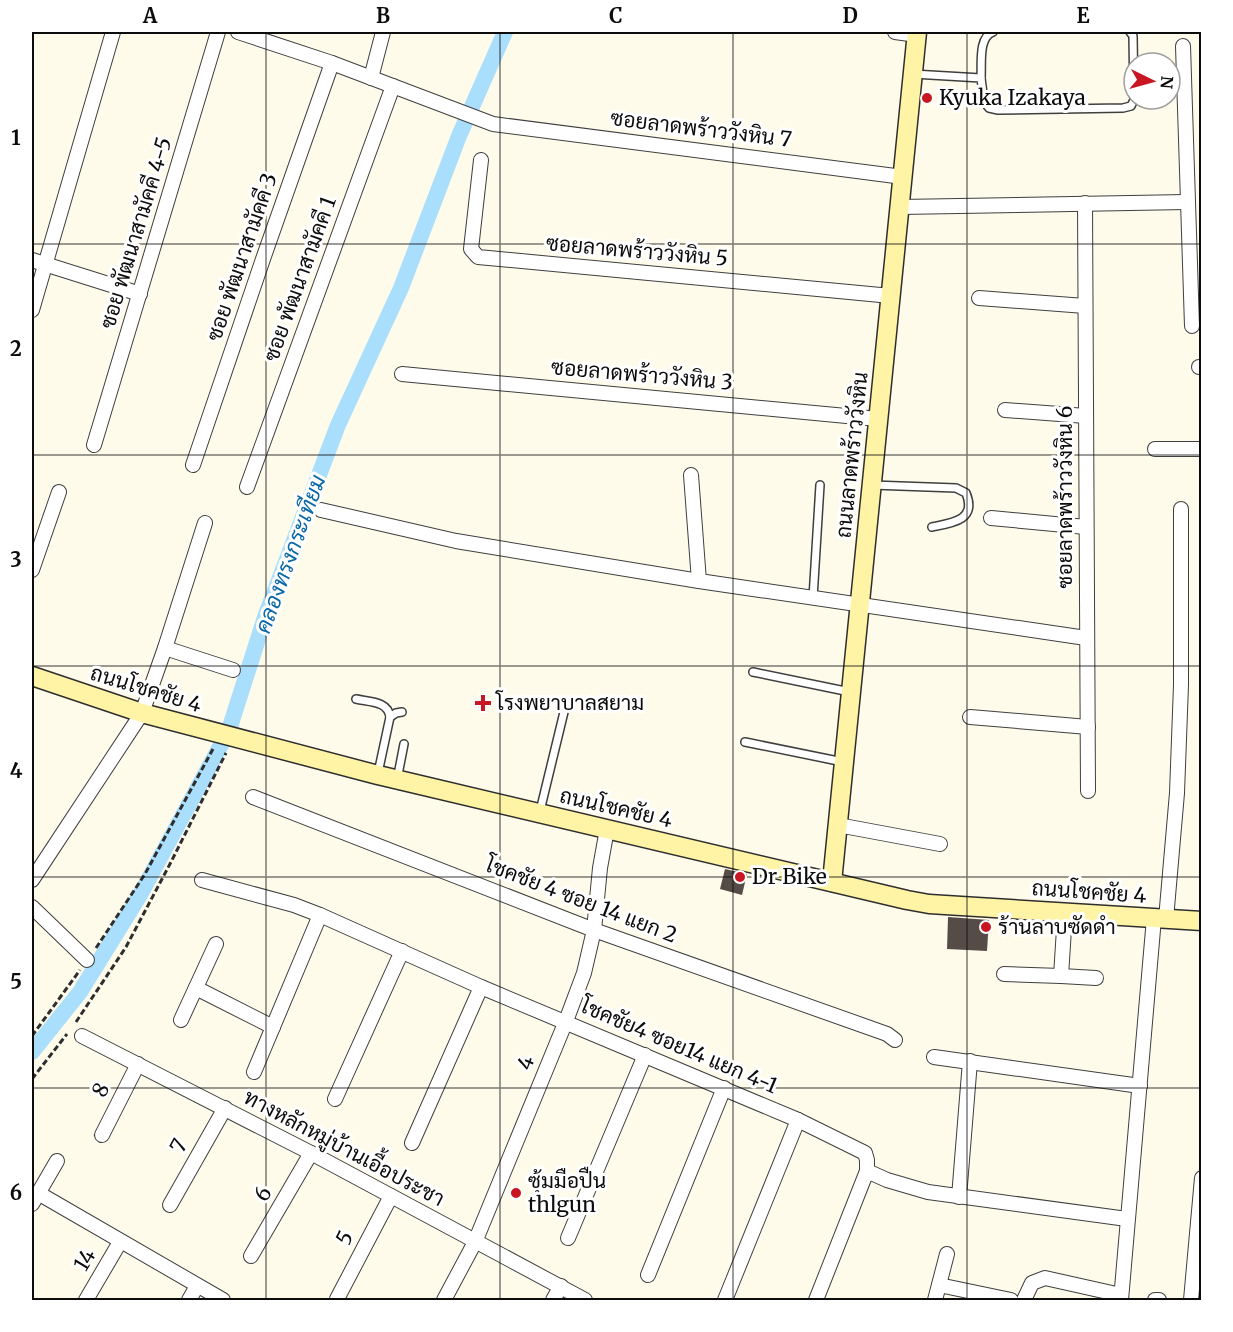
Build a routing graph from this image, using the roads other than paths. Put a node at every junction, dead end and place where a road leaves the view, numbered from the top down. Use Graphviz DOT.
graph roads {
  1 [pos="113,32"];
  2 [pos="218,32"];
  3 [pos="238,32"];
  4 [pos="382,32"];
  5 [pos="895,32"];
  6 [pos="993,32"];
  7 [pos="1130,32"];
  8 [pos="917,33"];
  9 [pos="1183,46"];
  10 [pos="332,63"];
  11 [pos="913,74"];
  12 [pos="371,78"];
  13 [pos="981,78"];
  14 [pos="393,86"];
  15 [pos="481,160"];
  16 [pos="903,177"];
  17 [pos="1187,202"];
  18 [pos="1085,203"];
  19 [pos="900,207"];
  20 [pos="32,260"];
  21 [pos="45,264"];
  22 [pos="140,294"];
  23 [pos="891,296"];
  24 [pos="979,298"];
  25 [pos="1085,306"];
  26 [pos="32,310"];
  27 [pos="1192,326"];
  28 [pos="402,374"];
  29 [pos="1005,410"];
  30 [pos="1086,416"];
  31 [pos="878,419"];
  32 [pos="94,446"];
  33 [pos="1155,449"];
  34 [pos="1202,449"];
  35 [pos="193,465"];
  36 [pos="691,475"];
  37 [pos="820,485"];
  38 [pos="872,485"];
  39 [pos="247,487"];
  40 [pos="59,492"];
  41 [pos="1181,509"];
  42 [pos="321,510"];
  43 [pos="991,518"];
  44 [pos="205,523"];
  45 [pos="1086,526"];
  46 [pos="932,527"];
  47 [pos="32,570"];
  48 [pos="699,581"];
  49 [pos="813,598"];
  50 [pos="860,604"];
  51 [pos="1086,639"];
  52 [pos="165,648"];
  53 [pos="233,670"];
  54 [pos="753,672"];
  55 [pos="32,676"];
  56 [pos="851,692"];
  57 [pos="356,699"];
  58 [pos="402,712"];
  59 [pos="564,712"];
  60 [pos="142,713"];
  61 [pos="390,717"];
  62 [pos="970,717"];
  63 [pos="1088,727"];
  64 [pos="745,742"];
  65 [pos="404,744"];
  66 [pos="844,763"];
  67 [pos="378,775"];
  68 [pos="397,780"];
  69 [pos="1088,791"];
  70 [pos="253,797"];
  71 [pos="539,813"];
  72 [pos="838,825"];
  73 [pos="608,829"];
  74 [pos="940,844"];
  75 [pos="32,880"];
  76 [pos="202,880"];
  77 [pos="832,882"];
  78 [pos="32,907"];
  79 [pos="1065,913"];
  80 [pos="320,915"];
  81 [pos="1160,919"];
  82 [pos="1202,921"];
  83 [pos="594,930"];
  84 [pos="216,944"];
  85 [pos="402,951"];
  86 [pos="87,960"];
  87 [pos="1004,975"];
  88 [pos="1061,976"];
  89 [pos="1096,978"];
  90 [pos="481,987"];
  91 [pos="196,988"];
  92 [pos="182,1020"];
  93 [pos="566,1021"];
  94 [pos="273,1027"];
  95 [pos="82,1036"];
  96 [pos="895,1040"];
  97 [pos="645,1055"];
  98 [pos="934,1057"];
  99 [pos="970,1061"];
  100 [pos="138,1064"];
  101 [pos="254,1072"];
  102 [pos="1140,1086"];
  103 [pos="724,1088"];
  104 [pos="335,1099"];
  105 [pos="225,1108"];
  106 [pos="798,1120"];
  107 [pos="102,1135"];
  108 [pos="412,1143"];
  109 [pos="310,1153"];
  110 [pos="57,1161"];
  111 [pos="867,1171"];
  112 [pos="1202,1178"];
  113 [pos="391,1196"];
  114 [pos="959,1197"];
  115 [pos="35,1199"];
  116 [pos="170,1205"];
  117 [pos="1127,1219"];
  118 [pos="568,1238"];
  119 [pos="120,1242"];
  120 [pos="475,1242"];
  121 [pos="947,1254"];
  122 [pos="251,1256"];
  123 [pos="648,1275"];
  124 [pos="939,1285"];
  125 [pos="197,1286"];
  126 [pos="561,1286"];
  127 [pos="1121,1298"];
  128 [pos="337,1299"];
  129 [pos="86,1300"];
  130 [pos="189,1300"];
  131 [pos="223,1300"];
  132 [pos="444,1300"];
  133 [pos="553,1300"];
  134 [pos="585,1300"];
  135 [pos="724,1300"];
  136 [pos="816,1300"];
  137 [pos="935,1300"];
  138 [pos="1011,1300"];
  139 [pos="1024,1300"];
  140 [pos="1191,1300"];
  1 -- 21 [label="street"];
  2 -- 22 [label="street, ซอย พัฒนาสามัคคี 4-5"];
  3 -- 10 [label="street, ซอยลาดพร้าววังหิน 7"];
  4 -- 12 [label="street"];
  5 -- 8 [label="street"];
  6 -- 13 [label="lane"];
  7 -- 13 [label="lane"];
  8 -- 11 [label="main road, ถนนลาดพร้าววังหิน"];
  9 -- 17 [label="street"];
  10 -- 12 [label="street, ซอยลาดพร้าววังหิน 7"];
  10 -- 35 [label="street, ซอย พัฒนาสามัคคี 3"];
  11 -- 13 [label="lane"];
  11 -- 16 [label="main road, ถนนลาดพร้าววังหิน"];
  12 -- 14 [label="street, ซอยลาดพร้าววังหิน 7"];
  14 -- 16 [label="street, ซอยลาดพร้าววังหิน 7"];
  14 -- 39 [label="street, ซอย พัฒนาสามัคคี 1"];
  15 -- 23 [label="street, ซอยลาดพร้าววังหิน 5"];
  16 -- 19 [label="main road, ถนนลาดพร้าววังหิน"];
  17 -- 18 [label="street"];
  17 -- 27 [label="street"];
  18 -- 19 [label="street"];
  18 -- 25 [label="street, ซอยลาดพร้าววังหิน 6"];
  19 -- 23 [label="main road, ถนนลาดพร้าววังหิน"];
  20 -- 21 [label="street"];
  21 -- 22 [label="street"];
  21 -- 26 [label="street"];
  22 -- 32 [label="street, ซอย พัฒนาสามัคคี 4-5"];
  23 -- 31 [label="main road, ถนนลาดพร้าววังหิน"];
  24 -- 25 [label="street"];
  25 -- 30 [label="street, ซอยลาดพร้าววังหิน 6"];
  28 -- 31 [label="street, ซอยลาดพร้าววังหิน 3"];
  29 -- 30 [label="street"];
  30 -- 45 [label="street, ซอยลาดพร้าววังหิน 6"];
  31 -- 38 [label="main road, ถนนลาดพร้าววังหิน"];
  33 -- 34 [label="street"];
  36 -- 48 [label="street"];
  37 -- 49 [label="lane"];
  38 -- 46 [label="lane"];
  38 -- 50 [label="main road, ถนนลาดพร้าววังหิน"];
  40 -- 47 [label="street"];
  41 -- 81 [label="street"];
  42 -- 48 [label="street"];
  43 -- 45 [label="street"];
  44 -- 52 [label="street"];
  45 -- 51 [label="street, ซอยลาดพร้าววังหิน 6"];
  48 -- 49 [label="street"];
  49 -- 50 [label="street"];
  50 -- 51 [label="street"];
  50 -- 56 [label="main road, ถนนลาดพร้าววังหิน"];
  51 -- 63 [label="street, ซอยลาดพร้าววังหิน 6"];
  52 -- 53 [label="street"];
  52 -- 60 [label="street"];
  54 -- 56 [label="lane"];
  55 -- 60 [label="main road, ถนนโชคชัย 4"];
  56 -- 66 [label="main road, ถนนลาดพร้าววังหิน"];
  57 -- 61 [label="lane"];
  58 -- 61 [label="lane"];
  59 -- 71 [label="lane"];
  60 -- 67 [label="main road, ถนนโชคชัย 4"];
  60 -- 75 [label="street"];
  61 -- 67 [label="lane"];
  62 -- 63 [label="street"];
  63 -- 69 [label="street, ซอยลาดพร้าววังหิน 6"];
  64 -- 66 [label="lane"];
  65 -- 68 [label="lane"];
  66 -- 72 [label="main road, ถนนลาดพร้าววังหิน"];
  67 -- 68 [label="main road, ถนนโชคชัย 4"];
  68 -- 71 [label="main road, ถนนโชคชัย 4"];
  70 -- 83 [label="street, โชคชัย 4 ซอย 14 แยก 2"];
  71 -- 73 [label="main road, ถนนโชคชัย 4"];
  72 -- 74 [label="street"];
  72 -- 77 [label="main road, ถนนลาดพร้าววังหิน"];
  73 -- 77 [label="main road, ถนนโชคชัย 4"];
  73 -- 83 [label="street, 4"];
  76 -- 80 [label="street, โชคชัย4 ซอย14 แยก 4-1"];
  77 -- 79 [label="main road, ถนนโชคชัย 4"];
  78 -- 86 [label="street"];
  79 -- 81 [label="main road, ถนนโชคชัย 4"];
  79 -- 88 [label="street"];
  80 -- 85 [label="street, โชคชัย4 ซอย14 แยก 4-1"];
  80 -- 94 [label="street"];
  81 -- 82 [label="main road, ถนนโชคชัย 4"];
  81 -- 102 [label="street"];
  83 -- 93 [label="street, 4"];
  83 -- 96 [label="street, โชคชัย 4 ซอย 14 แยก 2"];
  84 -- 91 [label="street"];
  85 -- 90 [label="street, โชคชัย4 ซอย14 แยก 4-1"];
  85 -- 104 [label="street"];
  87 -- 88 [label="street"];
  88 -- 89 [label="street"];
  90 -- 93 [label="street, โชคชัย4 ซอย14 แยก 4-1"];
  90 -- 108 [label="street"];
  91 -- 92 [label="street"];
  91 -- 94 [label="street"];
  93 -- 97 [label="street, โชคชัย4 ซอย14 แยก 4-1"];
  93 -- 120 [label="street, 4"];
  94 -- 101 [label="street"];
  95 -- 100 [label="street, ทางหลักหมู่บ้านเอื้อประชา"];
  97 -- 103 [label="street, โชคชัย4 ซอย14 แยก 4-1"];
  97 -- 118 [label="street"];
  98 -- 99 [label="street"];
  99 -- 102 [label="street"];
  99 -- 114 [label="street"];
  100 -- 105 [label="street, ทางหลักหมู่บ้านเอื้อประชา"];
  100 -- 107 [label="street, 8"];
  102 -- 117 [label="street"];
  103 -- 106 [label="street, โชคชัย4 ซอย14 แยก 4-1"];
  103 -- 123 [label="street"];
  105 -- 109 [label="street, ทางหลักหมู่บ้านเอื้อประชา"];
  105 -- 116 [label="street, 7"];
  106 -- 111 [label="street, โชคชัย4 ซอย14 แยก 4-1"];
  106 -- 135 [label="street"];
  109 -- 113 [label="street, ทางหลักหมู่บ้านเอื้อประชา"];
  109 -- 122 [label="street, 6"];
  110 -- 115 [label="street"];
  111 -- 114 [label="street"];
  111 -- 136 [label="street"];
  112 -- 140 [label="street"];
  113 -- 120 [label="street, ทางหลักหมู่บ้านเอื้อประชา"];
  113 -- 128 [label="street, 5"];
  114 -- 117 [label="street"];
  115 -- 119 [label="street"];
  117 -- 127 [label="street"];
  119 -- 125 [label="street"];
  119 -- 129 [label="street, 14"];
  120 -- 126 [label="street, ทางหลักหมู่บ้านเอื้อประชา"];
  120 -- 132 [label="street, 4"];
  121 -- 124 [label="street"];
  124 -- 137 [label="street"];
  124 -- 138 [label="street"];
  125 -- 130 [label="street"];
  125 -- 131 [label="street"];
  126 -- 133 [label="street"];
  126 -- 134 [label="street, ทางหลักหมู่บ้านเอื้อประชา"];
  127 -- 139 [label="street"];
}
